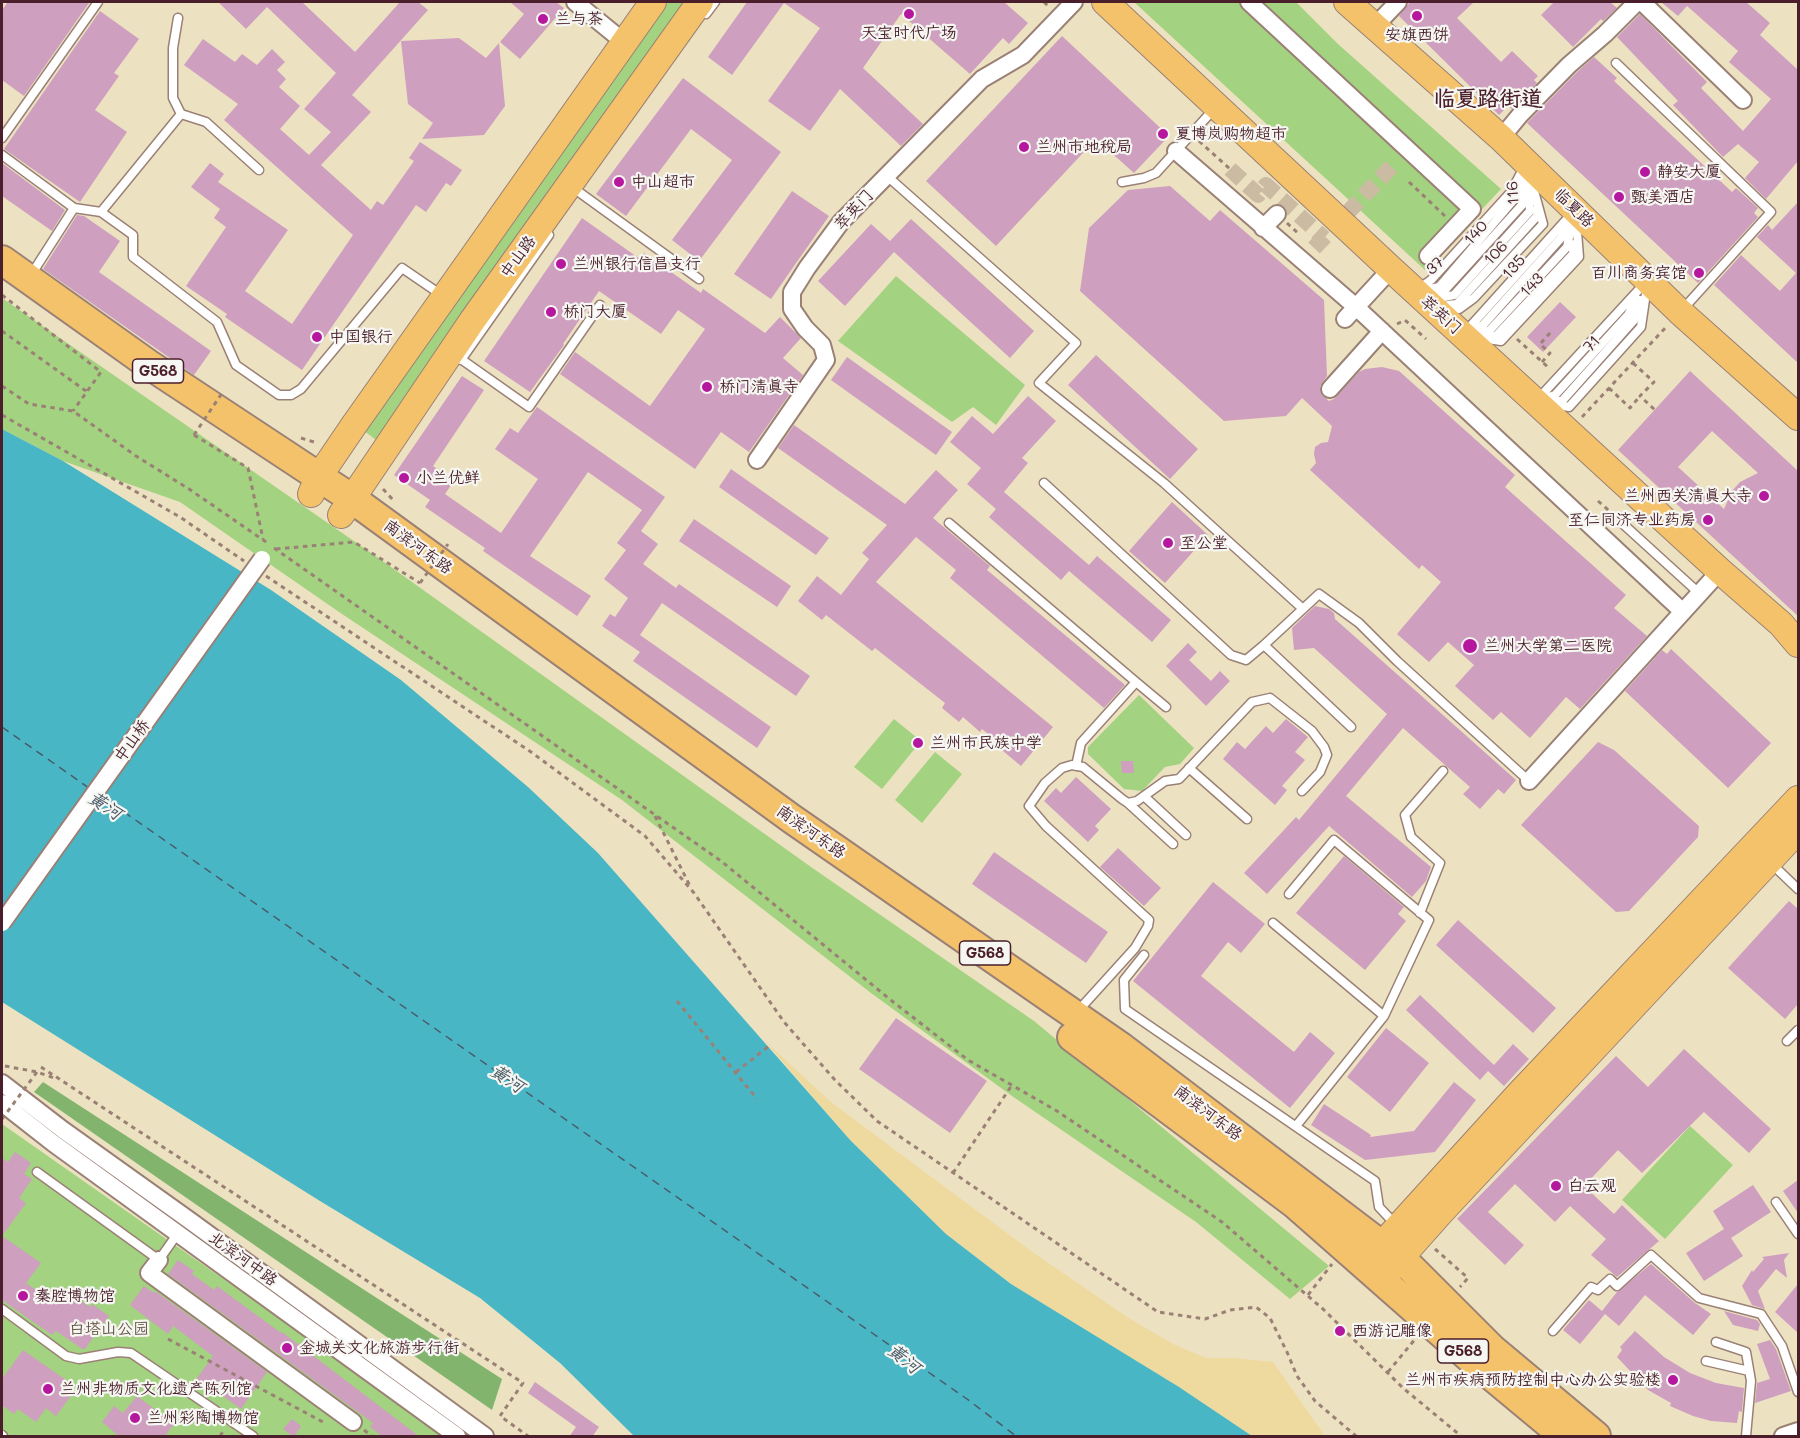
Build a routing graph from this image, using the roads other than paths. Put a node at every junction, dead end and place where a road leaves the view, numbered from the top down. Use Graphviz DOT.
graph roads {
  1 [pos="98,2"];
  2 [pos="575,2"];
  3 [pos="653,2"];
  4 [pos="715,2"];
  5 [pos="1074,2"];
  6 [pos="1105,2"];
  7 [pos="1249,2"];
  8 [pos="1347,2"];
  9 [pos="1398,2"];
  10 [pos="1640,2"];
  11 [pos="701,11"];
  12 [pos="178,18"];
  13 [pos="1374,26"];
  14 [pos="624,42"];
  15 [pos="1616,63"];
  16 [pos="1743,100"];
  17 [pos="1217,106"];
  18 [pos="182,114"];
  19 [pos="2,138"];
  20 [pos="1501,138"];
  21 [pos="1176,151"];
  22 [pos="2,155"];
  23 [pos="1526,163"];
  24 [pos="259,170"];
  25 [pos="887,176"];
  26 [pos="1122,182"];
  27 [pos="576,191"];
  28 [pos="74,208"];
  29 [pos="1575,209"];
  30 [pos="101,212"];
  31 [pos="1277,214"];
  32 [pos="558,222"];
  33 [pos="1263,228"];
  34 [pos="1428,256"];
  35 [pos="2,260"];
  36 [pos="1391,269"];
  37 [pos="15,278"];
  38 [pos="699,279"];
  39 [pos="1648,280"];
  40 [pos="1415,291"];
  41 [pos="444,297"];
  42 [pos="600,304"];
  43 [pos="1680,312"];
  44 [pos="1350,313"];
  45 [pos="1382,331"];
  46 [pos="1463,335"];
  47 [pos="456,356"];
  48 [pos="1330,389"];
  49 [pos="1536,402"];
  50 [pos="1797,414"];
  51 [pos="757,460"];
  52 [pos="1044,483"];
  53 [pos="315,486"];
  54 [pos="346,507"];
  55 [pos="949,523"];
  56 [pos="1623,524"];
  57 [pos="256,564"];
  58 [pos="1720,571"];
  59 [pos="1700,594"];
  60 [pos="1303,609"];
  61 [pos="1683,612"];
  62 [pos="1793,629"];
  63 [pos="1798,644"];
  64 [pos="1264,645"];
  65 [pos="1136,682"];
  66 [pos="1166,706"];
  67 [pos="1351,727"];
  68 [pos="1076,766"];
  69 [pos="1189,768"];
  70 [pos="1443,771"];
  71 [pos="1529,781"];
  72 [pos="1302,791"];
  73 [pos="1145,797"];
  74 [pos="1798,799"];
  75 [pos="1128,803"];
  76 [pos="1798,816"];
  77 [pos="1247,819"];
  78 [pos="1798,830"];
  79 [pos="1186,835"];
  80 [pos="1173,844"];
  81 [pos="1798,844"];
  82 [pos="1776,868"];
  83 [pos="1798,889"];
  84 [pos="1289,894"];
  85 [pos="1420,913"];
  86 [pos="2,923"];
  87 [pos="1274,923"];
  88 [pos="1144,955"];
  89 [pos="1074,1015"];
  90 [pos="1383,1016"];
  91 [pos="1798,1030"];
  92 [pos="1787,1041"];
  93 [pos="3,1074"];
  94 [pos="2,1103"];
  95 [pos="1296,1126"];
  96 [pos="37,1172"];
  97 [pos="1776,1202"];
  98 [pos="1438,1209"];
  99 [pos="184,1226"];
  100 [pos="1798,1234"];
  101 [pos="159,1260"];
  102 [pos="1388,1262"];
  103 [pos="2,1309"];
  104 [pos="1553,1331"];
  105 [pos="1716,1342"];
  106 [pos="1706,1361"];
  107 [pos="1749,1371"];
  108 [pos="1798,1392"];
  109 [pos="353,1422"];
  110 [pos="1798,1431"];
  111 [pos="253,1437"];
  112 [pos="457,1437"];
  113 [pos="485,1437"];
  114 [pos="1564,1437"];
  115 [pos="1596,1437"];
  116 [pos="1746,1437"];
  117 [pos="1783,1437"];
  1 -- 19 [label="lane"];
  2 -- 14 [label="street"];
  3 -- 14 [label="main road"];
  4 -- 11 [label="lane"];
  5 -- 25 [label="street, 萃英门"];
  6 -- 17 [label="main road, 萃英门"];
  7 -- 34 [label="street"];
  8 -- 13 [label="main road, 临夏路"];
  9 -- 13 [label="street"];
  10 -- 16 [label="street"];
  10 -- 20 [label="street"];
  11 -- 27 [label="main road, 中山路"];
  12 -- 18 [label="lane"];
  13 -- 20 [label="main road, 临夏路"];
  14 -- 41 [label="main road"];
  15 -- 43 [label="lane"];
  17 -- 21 [label="lane"];
  17 -- 36 [label="main road, 萃英门"];
  18 -- 24 [label="lane"];
  18 -- 30 [label="lane"];
  20 -- 23 [label="main road, 临夏路"];
  21 -- 26 [label="lane"];
  21 -- 33 [label="street"];
  22 -- 28 [label="lane"];
  23 -- 29 [label="main road, 临夏路"];
  23 -- 40 [label="lane, 37"];
  23 -- 40 [label="lane, 116"];
  23 -- 40 [label="lane, 106"];
  25 -- 51 [label="street, 萃英门"];
  25 -- 60 [label="lane"];
  27 -- 38 [label="lane"];
  27 -- 47 [label="main road, 中山路"];
  28 -- 30 [label="lane"];
  28 -- 37 [label="lane"];
  29 -- 39 [label="main road, 临夏路"];
  29 -- 46 [label="lane"];
  29 -- 46 [label="lane"];
  29 -- 46 [label="lane, 143"];
  30 -- 41 [label="lane"];
  31 -- 33 [label="street"];
  32 -- 47 [label="lane"];
  33 -- 44 [label="street"];
  35 -- 37 [label="highway, 南滨河东路 / G568"];
  36 -- 40 [label="main road, 萃英门"];
  36 -- 44 [label="street"];
  37 -- 53 [label="highway, 南滨河东路 / G568"];
  39 -- 43 [label="main road, 临夏路"];
  39 -- 49 [label="lane"];
  39 -- 49 [label="lane"];
  40 -- 46 [label="main road, 萃英门"];
  41 -- 53 [label="main road"];
  42 -- 47 [label="lane"];
  43 -- 50 [label="main road, 临夏路"];
  44 -- 45 [label="street"];
  45 -- 48 [label="street"];
  45 -- 61 [label="street"];
  46 -- 49 [label="main road, 萃英门"];
  47 -- 54 [label="main road, 中山路"];
  49 -- 58 [label="main road, 萃英门"];
  52 -- 64 [label="lane"];
  53 -- 54 [label="highway, 南滨河东路 / G568"];
  54 -- 89 [label="highway, 南滨河东路 / G568"];
  54 -- 102 [label="highway, 南滨河东路 / G568"];
  55 -- 65 [label="lane"];
  56 -- 59 [label="lane"];
  57 -- 86 [label="street, 中山桥, bridge"];
  58 -- 59 [label="street"];
  58 -- 62 [label="main road, 萃英门"];
  59 -- 61 [label="street"];
  60 -- 64 [label="lane"];
  60 -- 71 [label="lane"];
  61 -- 71 [label="street"];
  62 -- 63 [label="main road, 萃英门"];
  64 -- 67 [label="lane"];
  65 -- 66 [label="lane"];
  65 -- 68 [label="lane"];
  68 -- 75 [label="lane"];
  68 -- 89 [label="lane"];
  69 -- 72 [label="lane"];
  69 -- 73 [label="lane"];
  69 -- 77 [label="lane"];
  70 -- 85 [label="lane"];
  73 -- 75 [label="lane"];
  73 -- 79 [label="lane"];
  74 -- 102 [label="main road"];
  75 -- 80 [label="lane"];
  76 -- 98 [label="main road"];
  78 -- 98 [label="main road"];
  81 -- 82 [label="main road"];
  82 -- 83 [label="lane"];
  82 -- 102 [label="main road"];
  84 -- 85 [label="lane"];
  85 -- 90 [label="lane"];
  87 -- 90 [label="lane"];
  88 -- 95 [label="lane"];
  89 -- 102 [label="highway, 南滨河东路 / G568"];
  90 -- 95 [label="lane"];
  91 -- 92 [label="lane"];
  93 -- 99 [label="street, 北滨河中路"];
  94 -- 99 [label="street, 北滨河中路"];
  95 -- 102 [label="lane"];
  96 -- 101 [label="lane"];
  97 -- 100 [label="lane"];
  98 -- 102 [label="main road"];
  99 -- 101 [label="lane"];
  99 -- 112 [label="street, 北滨河中路"];
  99 -- 113 [label="street, 北滨河中路"];
  101 -- 109 [label="street"];
  102 -- 114 [label="highway, 南滨河东路 / G568"];
  102 -- 115 [label="highway, 南滨河东路 / G568"];
  103 -- 111 [label="lane"];
  104 -- 108 [label="lane"];
  105 -- 107 [label="lane"];
  106 -- 107 [label="lane"];
  107 -- 116 [label="lane"];
  110 -- 117 [label="street"];
}
